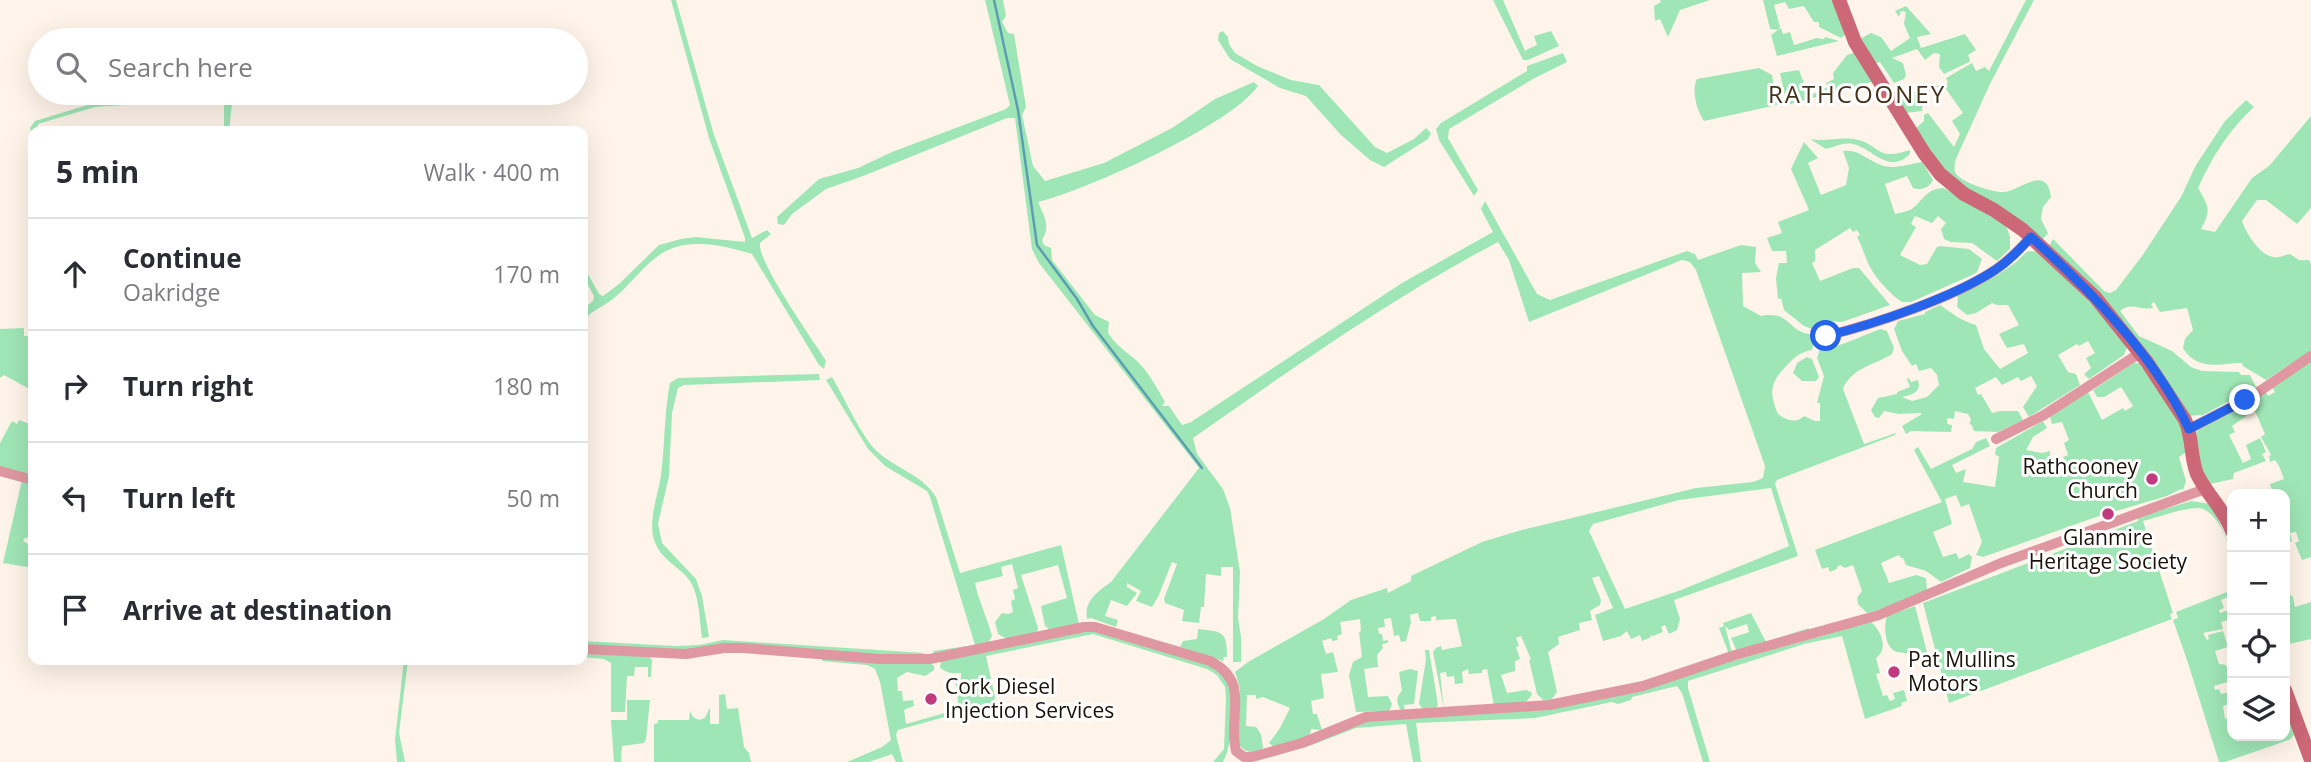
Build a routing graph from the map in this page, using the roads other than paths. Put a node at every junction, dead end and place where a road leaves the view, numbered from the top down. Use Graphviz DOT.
graph roads {
  1 [pos="1839,0"];
  2 [pos="2031,237"];
  3 [pos="1826,336"];
  4 [pos="2140,353"];
  5 [pos="2311,356"];
  6 [pos="2189,429"];
  7 [pos="1996,439"];
  8 [pos="0,471"];
  9 [pos="28,479"];
  10 [pos="2205,489"];
  11 [pos="2227,520"];
  12 [pos="588,649"];
  13 [pos="2290,703"];
  14 [pos="1240,755"];
  15 [pos="2311,760"];
  16 [pos="1230,762"];
  1 -- 2 [label="street"];
  2 -- 3 [label="street"];
  2 -- 4 [label="street"];
  4 -- 6 [label="street"];
  4 -- 7 [label="street"];
  5 -- 6 [label="street"];
  6 -- 10 [label="street"];
  8 -- 9 [label="street"];
  10 -- 11 [label="street"];
  10 -- 14 [label="street"];
  12 -- 14 [label="street"];
  13 -- 15 [label="street"];
  14 -- 16 [label="street"];
}
